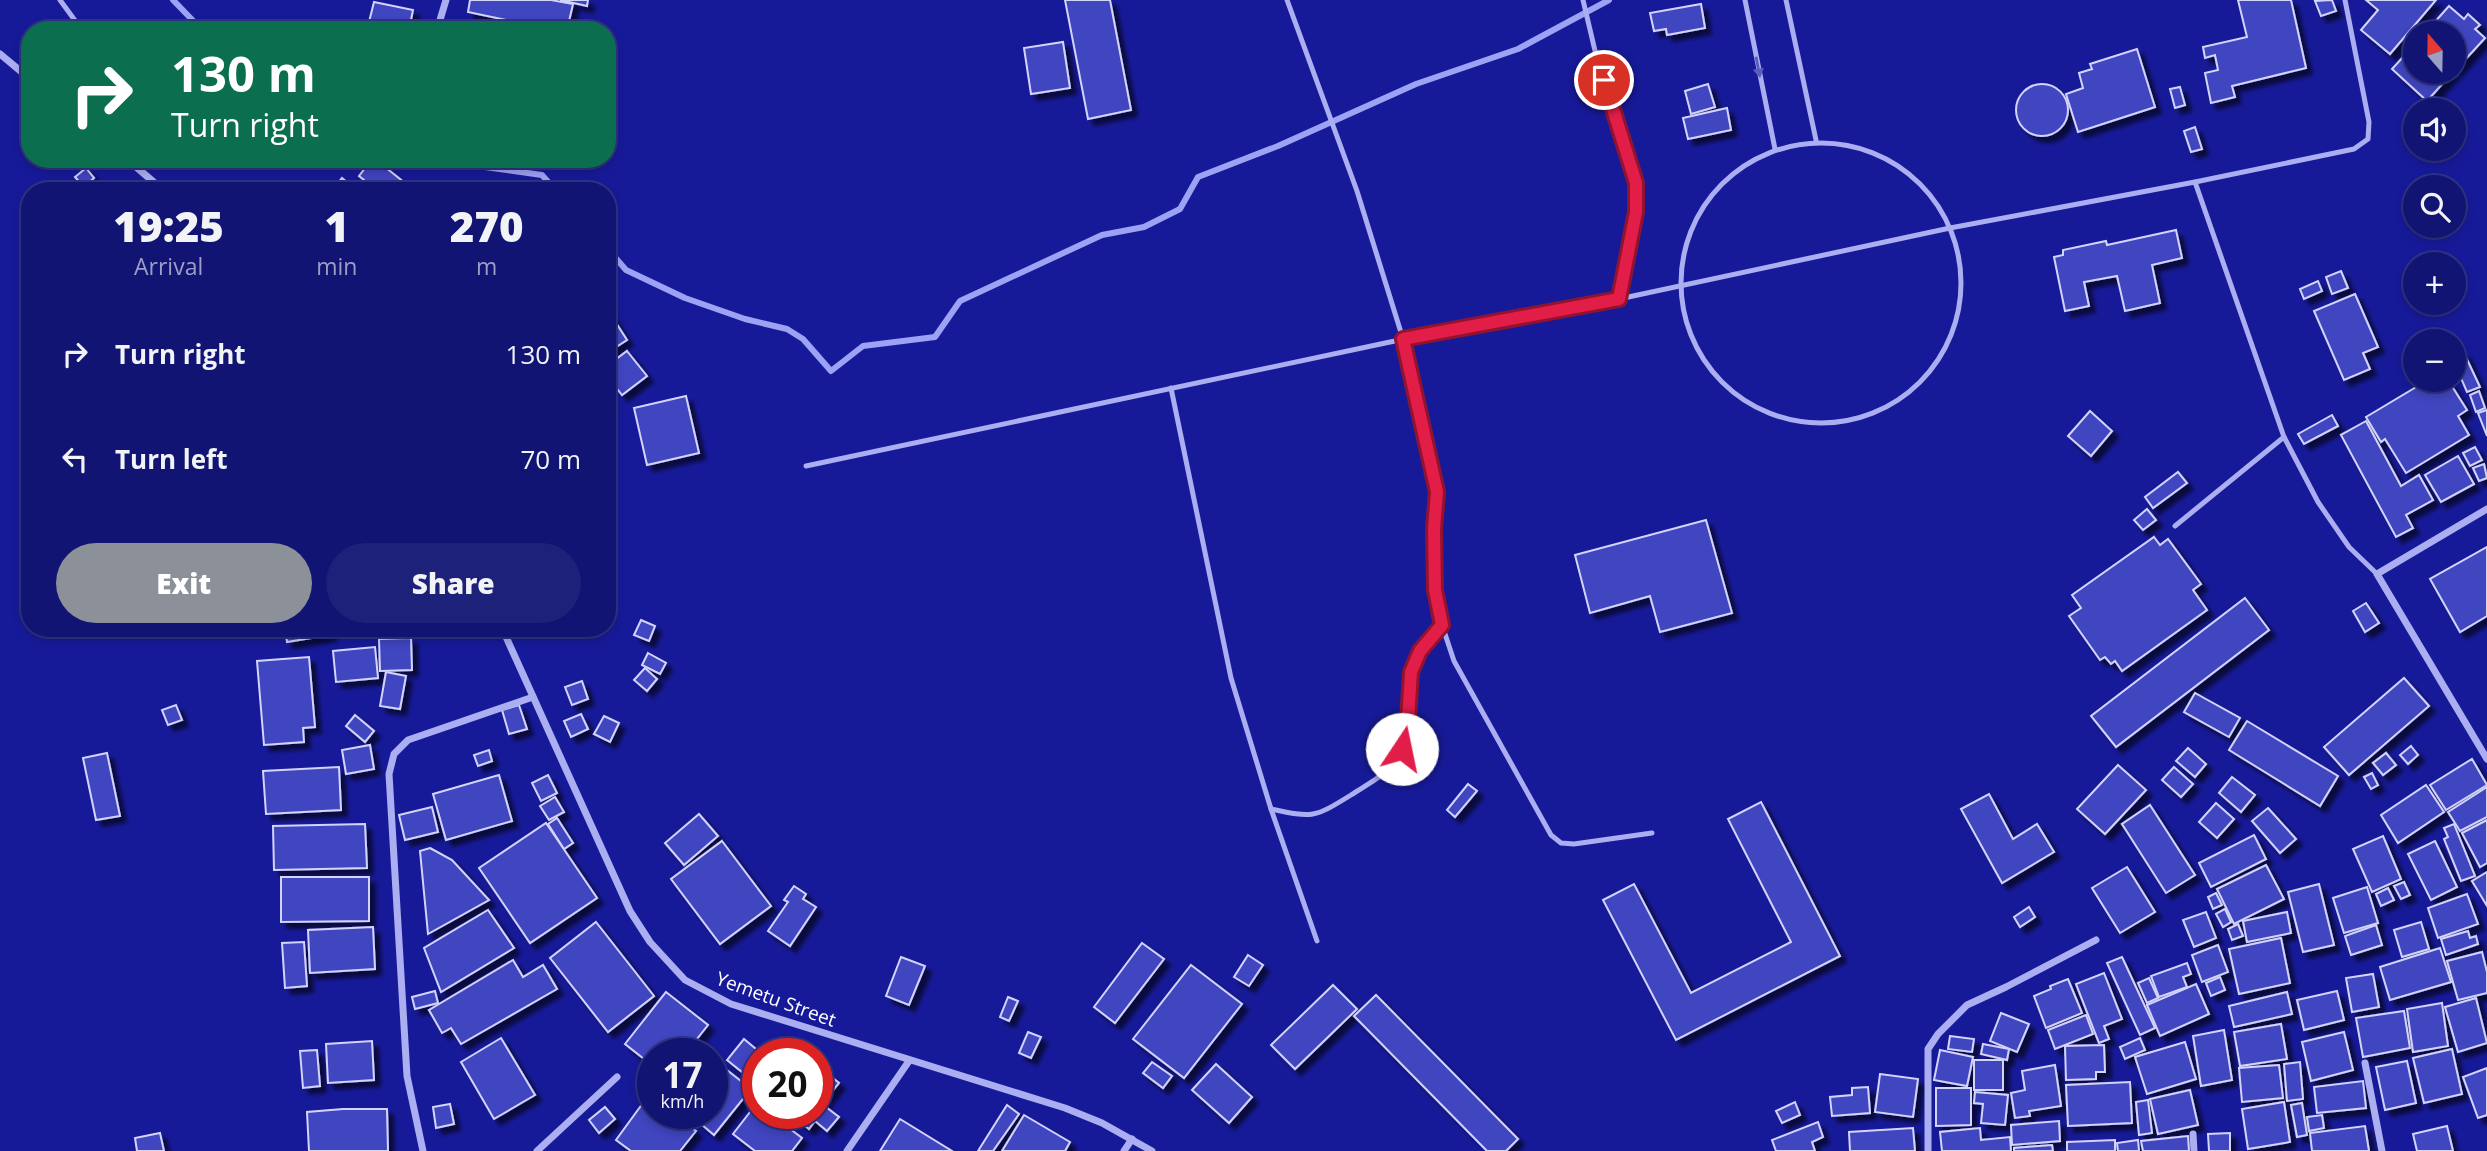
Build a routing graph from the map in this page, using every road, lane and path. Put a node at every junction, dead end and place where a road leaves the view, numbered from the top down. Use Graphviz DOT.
graph roads {
  1 [pos="60,0"];
  2 [pos="446,0"];
  3 [pos="1287,0"];
  4 [pos="1745,0"];
  5 [pos="1786,0"];
  6 [pos="2346,0"];
  7 [pos="1583,1"];
  8 [pos="440,20"];
  9 [pos="75,21"];
  10 [pos="0,54"];
  11 [pos="21,72"];
  12 [pos="1816,140"];
  13 [pos="1774,149"];
  14 [pos="137,168"];
  15 [pos="154,182"];
  16 [pos="2195,182"];
  17 [pos="1950,228"];
  18 [pos="1682,285"];
  19 [pos="1619,299"];
  20 [pos="1403,339"];
  21 [pos="1171,388"];
  22 [pos="2284,437"];
  23 [pos="806,466"];
  24 [pos="2487,509"];
  25 [pos="2175,526"];
  26 [pos="2377,574"];
  27 [pos="1442,625"];
  28 [pos="506,637"];
  29 [pos="533,697"];
  30 [pos="2487,759"];
  31 [pos="1271,809"];
  32 [pos="1652,833"];
  33 [pos="2096,940"];
  34 [pos="1317,941"];
  35 [pos="909,1061"];
  36 [pos="2365,1063"];
  37 [pos="617,1077"];
  38 [pos="2193,1134"];
  39 [pos="1132,1139"];
  40 [pos="423,1151"];
  41 [pos="537,1151"];
  42 [pos="847,1151"];
  43 [pos="1124,1151"];
  44 [pos="1152,1151"];
  45 [pos="1928,1151"];
  46 [pos="2194,1151"];
  47 [pos="2382,1151"];
  1 -- 9 [label="lane"];
  2 -- 8 [label="street"];
  3 -- 20 [label="lane"];
  4 -- 13 [label="lane, one-way"];
  5 -- 12 [label="lane"];
  6 -- 16 [label="lane"];
  7 -- 19 [label="lane"];
  10 -- 11 [label="street"];
  12 -- 13 [label="lane"];
  12 -- 17 [label="lane"];
  13 -- 18 [label="lane"];
  14 -- 15 [label="street"];
  16 -- 17 [label="lane"];
  16 -- 22 [label="lane"];
  17 -- 18 [label="lane"];
  17 -- 18 [label="lane"];
  18 -- 19 [label="lane"];
  19 -- 20 [label="lane"];
  20 -- 21 [label="lane"];
  20 -- 27 [label="lane"];
  21 -- 23 [label="lane"];
  21 -- 31 [label="lane"];
  22 -- 25 [label="lane"];
  22 -- 26 [label="lane"];
  24 -- 26 [label="street"];
  26 -- 30 [label="street"];
  27 -- 31 [label="lane"];
  27 -- 32 [label="lane"];
  28 -- 29 [label="street, Yemetu Street"];
  29 -- 35 [label="street, Yemetu Street"];
  29 -- 40 [label="street"];
  31 -- 34 [label="lane"];
  33 -- 45 [label="street"];
  35 -- 39 [label="street, Yemetu Street"];
  35 -- 42 [label="street"];
  36 -- 47 [label="street"];
  37 -- 41 [label="street"];
  38 -- 46 [label="street"];
  39 -- 43 [label="street"];
  39 -- 44 [label="street, Yemetu Street"];
}
